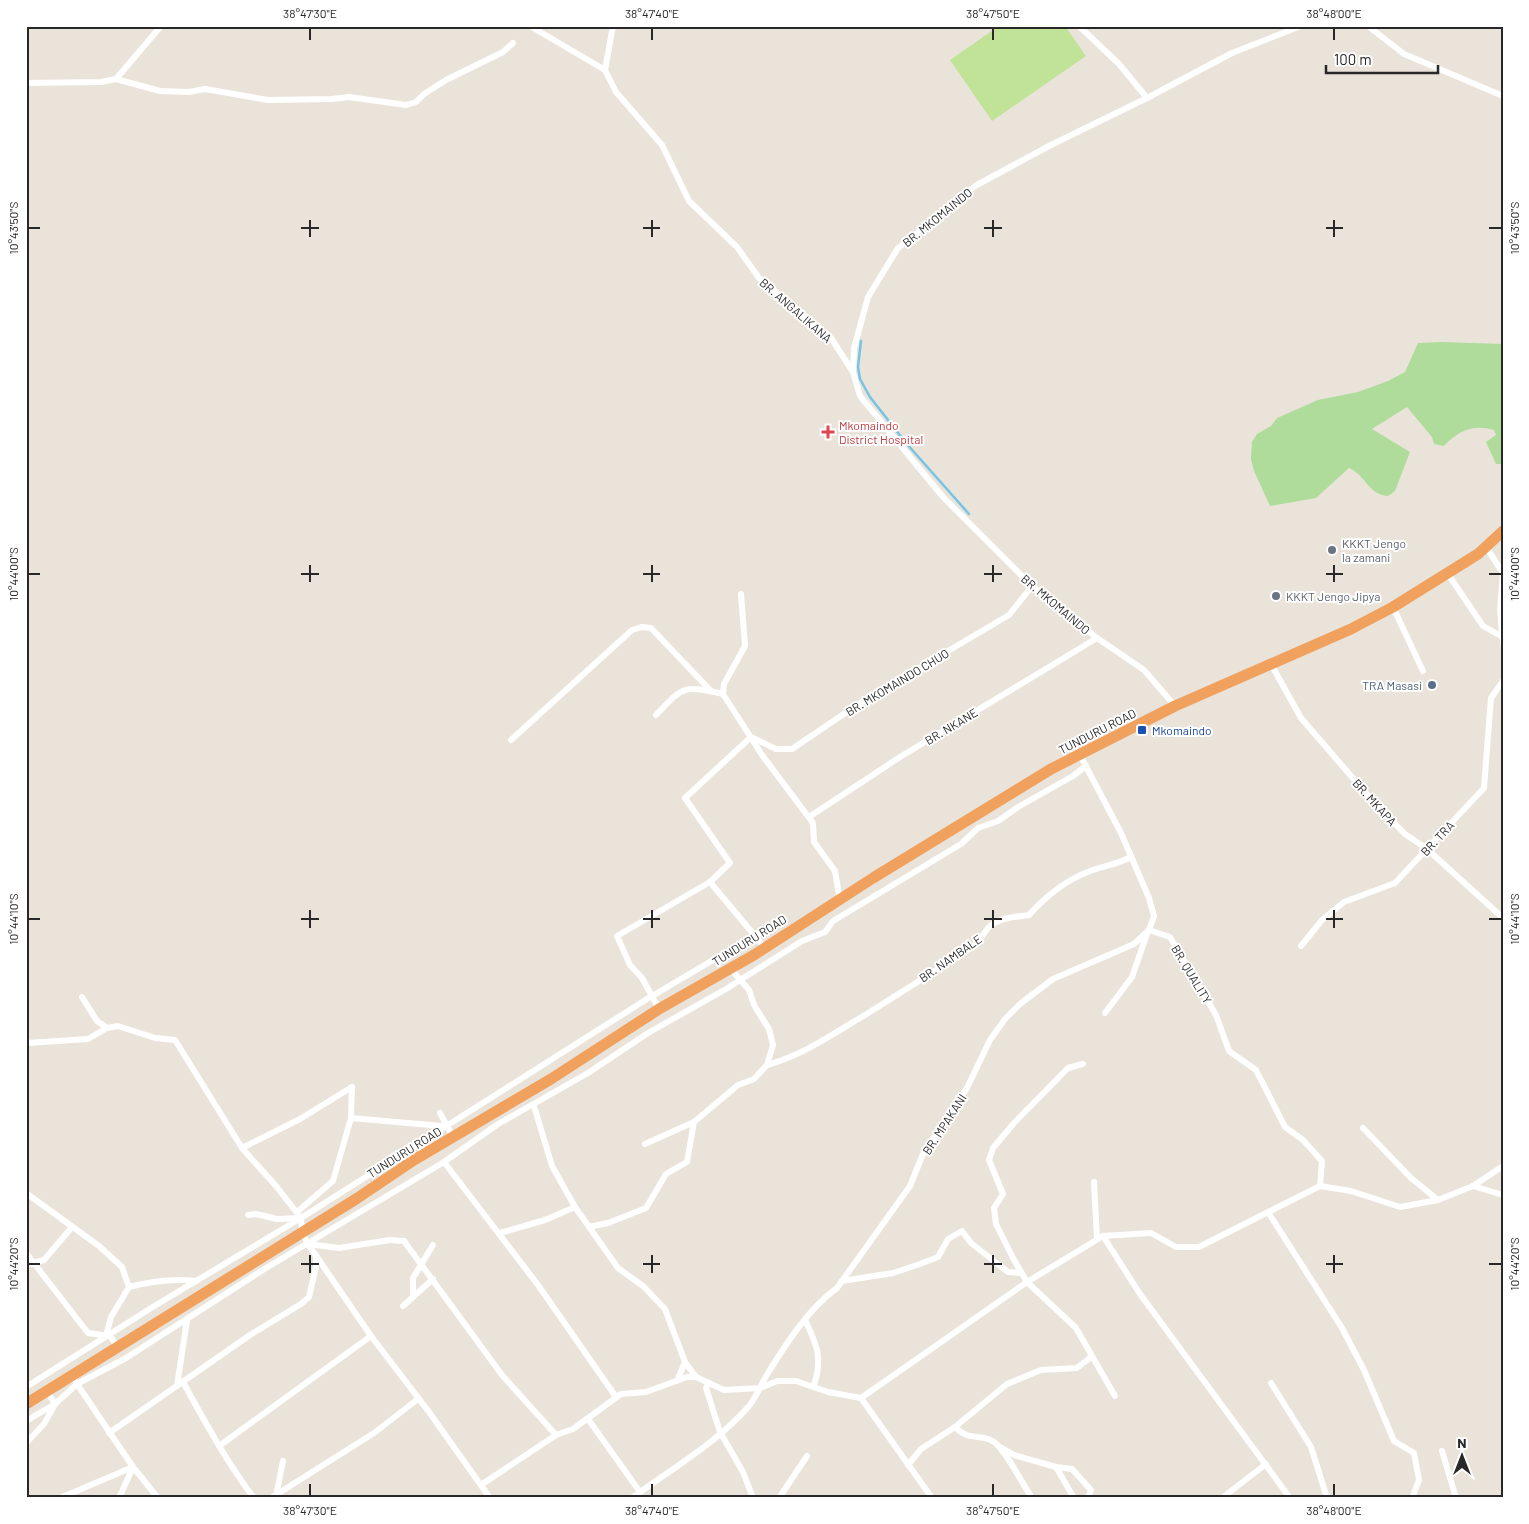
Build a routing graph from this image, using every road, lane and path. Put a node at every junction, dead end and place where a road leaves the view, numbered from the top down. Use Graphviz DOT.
graph roads {
  1 [pos="161,26"];
  2 [pos="530,26"];
  3 [pos="613,26"];
  4 [pos="1079,26"];
  5 [pos="1301,26"];
  6 [pos="1368,26"];
  7 [pos="512,43"];
  8 [pos="605,70"];
  9 [pos="116,79"];
  10 [pos="26,83"];
  11 [pos="1503,96"];
  12 [pos="1147,98"];
  13 [pos="853,372"];
  14 [pos="1503,531"];
  15 [pos="1486,547"];
  16 [pos="1448,574"];
  17 [pos="1032,586"];
  18 [pos="741,594"];
  19 [pos="1393,607"];
  20 [pos="1500,636"];
  21 [pos="1097,638"];
  22 [pos="1503,644"];
  23 [pos="1271,664"];
  24 [pos="1423,671"];
  25 [pos="1503,681"];
  26 [pos="711,691"];
  27 [pos="723,694"];
  28 [pos="1175,706"];
  29 [pos="656,715"];
  30 [pos="751,737"];
  31 [pos="511,740"];
  32 [pos="1080,755"];
  33 [pos="1086,766"];
  34 [pos="809,818"];
  35 [pos="1427,849"];
  36 [pos="1131,856"];
  37 [pos="710,882"];
  38 [pos="840,901"];
  39 [pos="1503,918"];
  40 [pos="769,927"];
  41 [pos="1148,930"];
  42 [pos="755,936"];
  43 [pos="1301,946"];
  44 [pos="765,948"];
  45 [pos="730,968"];
  46 [pos="740,980"];
  47 [pos="82,997"];
  48 [pos="651,997"];
  49 [pos="659,1009"];
  50 [pos="1105,1013"];
  51 [pos="107,1028"];
  52 [pos="26,1040"];
  53 [pos="1083,1064"];
  54 [pos="767,1065"];
  55 [pos="534,1106"];
  56 [pos="440,1113"];
  57 [pos="351,1118"];
  58 [pos="694,1122"];
  59 [pos="446,1125"];
  60 [pos="1363,1128"];
  61 [pos="453,1137"];
  62 [pos="645,1144"];
  63 [pos="242,1148"];
  64 [pos="444,1162"];
  65 [pos="1503,1166"];
  66 [pos="1094,1182"];
  67 [pos="1320,1186"];
  68 [pos="1473,1186"];
  69 [pos="26,1193"];
  70 [pos="1503,1195"];
  71 [pos="1438,1200"];
  72 [pos="575,1207"];
  73 [pos="1268,1212"];
  74 [pos="248,1215"];
  75 [pos="299,1215"];
  76 [pos="72,1227"];
  77 [pos="589,1227"];
  78 [pos="302,1232"];
  79 [pos="500,1234"];
  80 [pos="1100,1238"];
  81 [pos="308,1244"];
  82 [pos="433,1245"];
  83 [pos="26,1254"];
  84 [pos="316,1256"];
  85 [pos="420,1262"];
  86 [pos="28,1265"];
  87 [pos="1022,1272"];
  88 [pos="433,1280"];
  89 [pos="196,1281"];
  90 [pos="842,1281"];
  91 [pos="1027,1282"];
  92 [pos="128,1286"];
  93 [pos="413,1295"];
  94 [pos="402,1306"];
  95 [pos="187,1320"];
  96 [pos="805,1320"];
  97 [pos="109,1336"];
  98 [pos="370,1336"];
  99 [pos="118,1347"];
  100 [pos="1091,1357"];
  101 [pos="685,1362"];
  102 [pos="696,1377"];
  103 [pos="678,1379"];
  104 [pos="74,1380"];
  105 [pos="1271,1383"];
  106 [pos="180,1384"];
  107 [pos="708,1384"];
  108 [pos="814,1386"];
  109 [pos="26,1388"];
  110 [pos="760,1388"];
  111 [pos="47,1392"];
  112 [pos="1115,1396"];
  113 [pos="616,1397"];
  114 [pos="861,1398"];
  115 [pos="418,1399"];
  116 [pos="26,1404"];
  117 [pos="55,1404"];
  118 [pos="588,1419"];
  119 [pos="26,1421"];
  120 [pos="955,1427"];
  121 [pos="720,1432"];
  122 [pos="109,1433"];
  123 [pos="556,1435"];
  124 [pos="26,1443"];
  125 [pos="219,1446"];
  126 [pos="1001,1448"];
  127 [pos="1442,1452"];
  128 [pos="807,1456"];
  129 [pos="283,1461"];
  130 [pos="1266,1464"];
  131 [pos="908,1465"];
  132 [pos="133,1466"];
  133 [pos="1056,1467"];
  134 [pos="481,1484"];
  135 [pos="640,1492"];
  136 [pos="275,1497"];
  137 [pos="60,1498"];
  138 [pos="118,1498"];
  139 [pos="158,1498"];
  140 [pos="254,1498"];
  141 [pos="490,1498"];
  142 [pos="632,1498"];
  143 [pos="753,1498"];
  144 [pos="779,1498"];
  145 [pos="932,1498"];
  146 [pos="1032,1498"];
  147 [pos="1074,1498"];
  148 [pos="1088,1498"];
  149 [pos="1222,1498"];
  150 [pos="1290,1498"];
  151 [pos="1327,1498"];
  152 [pos="1412,1498"];
  153 [pos="1456,1498"];
  1 -- 9 [label="street"];
  2 -- 8 [label="street"];
  3 -- 8 [label="street"];
  4 -- 12 [label="street"];
  5 -- 12 [label="street, BR. MKOMAINDO"];
  6 -- 11 [label="street"];
  7 -- 9 [label="street"];
  8 -- 13 [label="street, BR. ANGALIKANA"];
  9 -- 10 [label="street"];
  12 -- 13 [label="street, BR. MKOMAINDO"];
  13 -- 17 [label="street, BR. MKOMAINDO"];
  14 -- 15 [label="highway, TUNDURU ROAD"];
  15 -- 16 [label="highway, TUNDURU ROAD"];
  15 -- 20 [label="street"];
  16 -- 19 [label="highway, TUNDURU ROAD"];
  16 -- 20 [label="street"];
  17 -- 21 [label="street, BR. MKOMAINDO"];
  17 -- 30 [label="street, BR. MKOMAINDO CHUO"];
  18 -- 27 [label="street"];
  19 -- 23 [label="highway, TUNDURU ROAD"];
  19 -- 24 [label="street"];
  20 -- 22 [label="street"];
  21 -- 28 [label="street, BR. MKOMAINDO"];
  21 -- 34 [label="street, BR. NKANE"];
  23 -- 28 [label="highway, TUNDURU ROAD"];
  23 -- 35 [label="street, BR. MKAPA"];
  25 -- 35 [label="street, BR. TRA"];
  26 -- 27 [label="street"];
  26 -- 29 [label="street"];
  26 -- 31 [label="street"];
  27 -- 30 [label="street"];
  28 -- 32 [label="highway, TUNDURU ROAD"];
  30 -- 34 [label="street"];
  30 -- 37 [label="street"];
  32 -- 33 [label="street"];
  32 -- 38 [label="highway, TUNDURU ROAD"];
  33 -- 36 [label="street"];
  33 -- 46 [label="street"];
  34 -- 38 [label="street"];
  35 -- 39 [label="street, BR. MKAPA"];
  35 -- 43 [label="street, BR. TRA"];
  36 -- 41 [label="street"];
  36 -- 54 [label="street, BR. NAMBALE"];
  37 -- 42 [label="street"];
  37 -- 48 [label="street"];
  38 -- 44 [label="highway, TUNDURU ROAD"];
  40 -- 42 [label="street"];
  41 -- 50 [label="street"];
  41 -- 67 [label="street, BR. QUALITY"];
  41 -- 90 [label="street, BR. MPAKANI"];
  42 -- 44 [label="street"];
  42 -- 48 [label="street"];
  44 -- 45 [label="highway, TUNDURU ROAD"];
  45 -- 46 [label="street"];
  45 -- 49 [label="highway, TUNDURU ROAD"];
  46 -- 54 [label="street"];
  46 -- 55 [label="street"];
  47 -- 51 [label="street"];
  48 -- 49 [label="street"];
  48 -- 59 [label="street"];
  49 -- 61 [label="highway, TUNDURU ROAD"];
  51 -- 52 [label="street"];
  51 -- 63 [label="street"];
  53 -- 87 [label="street"];
  54 -- 58 [label="street"];
  55 -- 64 [label="street"];
  55 -- 72 [label="street"];
  56 -- 59 [label="street"];
  57 -- 59 [label="street"];
  57 -- 63 [label="street"];
  57 -- 75 [label="street"];
  58 -- 62 [label="street"];
  58 -- 77 [label="street"];
  59 -- 61 [label="street"];
  59 -- 75 [label="street"];
  60 -- 71 [label="street"];
  61 -- 78 [label="highway, TUNDURU ROAD"];
  63 -- 75 [label="street"];
  64 -- 79 [label="street"];
  64 -- 81 [label="street"];
  65 -- 68 [label="street"];
  66 -- 80 [label="street"];
  67 -- 71 [label="street"];
  67 -- 73 [label="street"];
  68 -- 70 [label="street"];
  68 -- 71 [label="street"];
  69 -- 76 [label="street"];
  72 -- 77 [label="street"];
  72 -- 79 [label="street"];
  73 -- 80 [label="street"];
  73 -- 152 [label="street"];
  74 -- 75 [label="street"];
  75 -- 78 [label="street"];
  75 -- 89 [label="street"];
  76 -- 86 [label="street"];
  76 -- 92 [label="street"];
  77 -- 101 [label="street"];
  78 -- 81 [label="street"];
  78 -- 99 [label="highway, TUNDURU ROAD"];
  79 -- 113 [label="street"];
  80 -- 91 [label="street"];
  80 -- 130 [label="street"];
  81 -- 84 [label="street"];
  81 -- 85 [label="street"];
  81 -- 95 [label="street"];
  82 -- 85 [label="street"];
  83 -- 86 [label="street"];
  84 -- 98 [label="street"];
  84 -- 106 [label="street"];
  85 -- 88 [label="street"];
  85 -- 93 [label="street"];
  86 -- 97 [label="street"];
  87 -- 90 [label="street"];
  87 -- 91 [label="street"];
  88 -- 93 [label="street"];
  88 -- 123 [label="street"];
  89 -- 92 [label="street"];
  89 -- 97 [label="street"];
  90 -- 96 [label="street, BR. MPAKANI"];
  91 -- 100 [label="street"];
  91 -- 114 [label="street"];
  92 -- 97 [label="street"];
  93 -- 94 [label="street"];
  95 -- 104 [label="street"];
  95 -- 106 [label="street"];
  96 -- 108 [label="street"];
  96 -- 110 [label="street, BR. MPAKANI"];
  97 -- 99 [label="street"];
  97 -- 109 [label="street"];
  98 -- 115 [label="street"];
  98 -- 125 [label="street"];
  99 -- 104 [label="highway, TUNDURU ROAD"];
  100 -- 112 [label="street"];
  100 -- 120 [label="street"];
  101 -- 102 [label="street"];
  101 -- 103 [label="street"];
  102 -- 103 [label="street"];
  102 -- 107 [label="street"];
  103 -- 113 [label="street"];
  104 -- 111 [label="highway, TUNDURU ROAD"];
  104 -- 117 [label="street"];
  104 -- 122 [label="street"];
  105 -- 151 [label="street"];
  106 -- 122 [label="street"];
  106 -- 125 [label="street"];
  107 -- 110 [label="street"];
  107 -- 121 [label="street"];
  108 -- 110 [label="street"];
  108 -- 114 [label="street"];
  110 -- 121 [label="street, BR. MPAKANI"];
  111 -- 116 [label="highway, TUNDURU ROAD"];
  111 -- 117 [label="street"];
  113 -- 118 [label="street"];
  114 -- 131 [label="street"];
  115 -- 134 [label="street"];
  115 -- 136 [label="street"];
  117 -- 119 [label="street"];
  117 -- 124 [label="street"];
  118 -- 123 [label="street"];
  118 -- 135 [label="street"];
  120 -- 126 [label="street"];
  120 -- 131 [label="street"];
  121 -- 135 [label="street, BR. MPAKANI"];
  121 -- 143 [label="street"];
  122 -- 132 [label="street"];
  123 -- 134 [label="street"];
  125 -- 140 [label="street"];
  126 -- 133 [label="street"];
  126 -- 146 [label="street"];
  127 -- 153 [label="street"];
  128 -- 144 [label="street"];
  129 -- 136 [label="street"];
  130 -- 149 [label="street"];
  130 -- 150 [label="street"];
  131 -- 145 [label="street"];
  132 -- 137 [label="street"];
  132 -- 138 [label="street"];
  132 -- 139 [label="street"];
  133 -- 147 [label="street"];
  133 -- 148 [label="street"];
  134 -- 141 [label="street"];
  135 -- 142 [label="street, BR. MPAKANI"];
}
